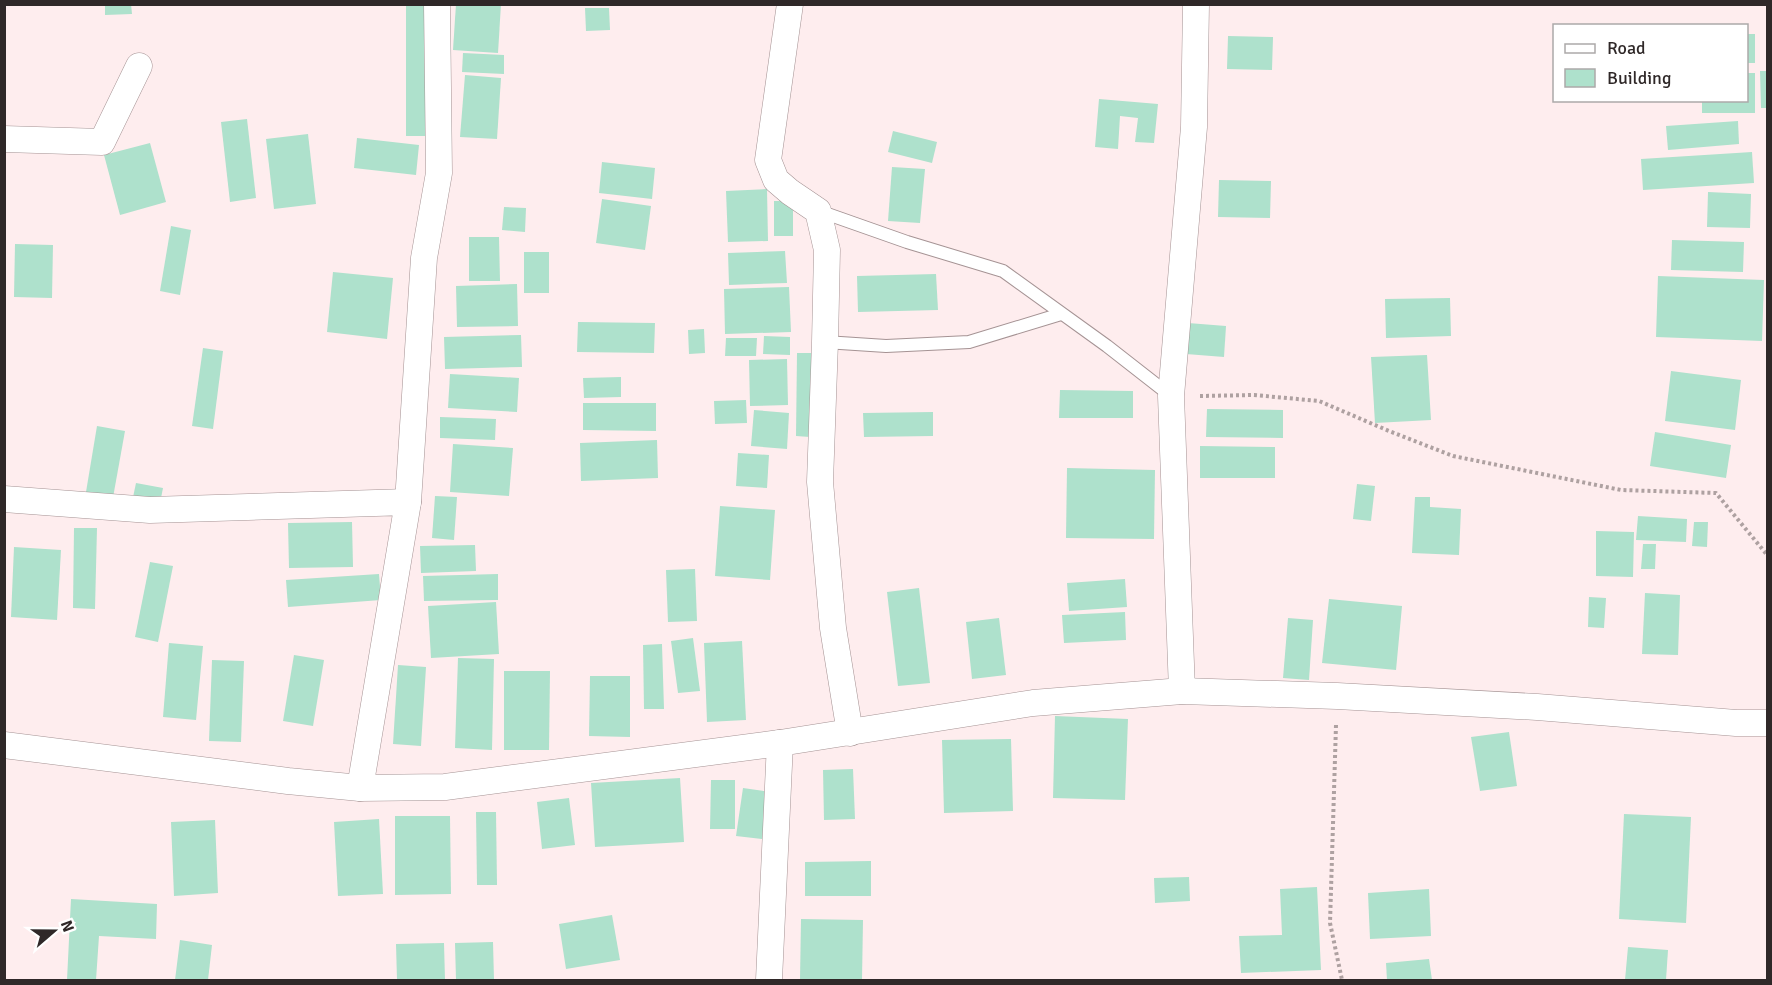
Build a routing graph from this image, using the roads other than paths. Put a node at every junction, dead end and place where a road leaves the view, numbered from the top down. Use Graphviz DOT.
graph roads {
  1 [pos="437,4"];
  2 [pos="790,4"];
  3 [pos="1196,4"];
  4 [pos="139,66"];
  5 [pos="4,139"];
  6 [pos="818,211"];
  7 [pos="1061,314"];
  8 [pos="825,342"];
  9 [pos="1171,396"];
  10 [pos="4,499"];
  11 [pos="408,502"];
  12 [pos="1182,691"];
  13 [pos="1767,723"];
  14 [pos="850,733"];
  15 [pos="780,743"];
  16 [pos="4,745"];
  17 [pos="360,788"];
  18 [pos="769,981"];
  1 -- 11 [label="street"];
  2 -- 6 [label="street"];
  3 -- 9 [label="street"];
  4 -- 5 [label="street"];
  6 -- 7 [label="lane"];
  6 -- 8 [label="street"];
  7 -- 8 [label="lane"];
  7 -- 9 [label="lane"];
  8 -- 14 [label="street"];
  9 -- 12 [label="street"];
  10 -- 11 [label="street"];
  11 -- 17 [label="street"];
  12 -- 13 [label="street"];
  12 -- 14 [label="street"];
  14 -- 15 [label="street"];
  15 -- 17 [label="street"];
  15 -- 18 [label="street"];
  16 -- 17 [label="street"];
}
